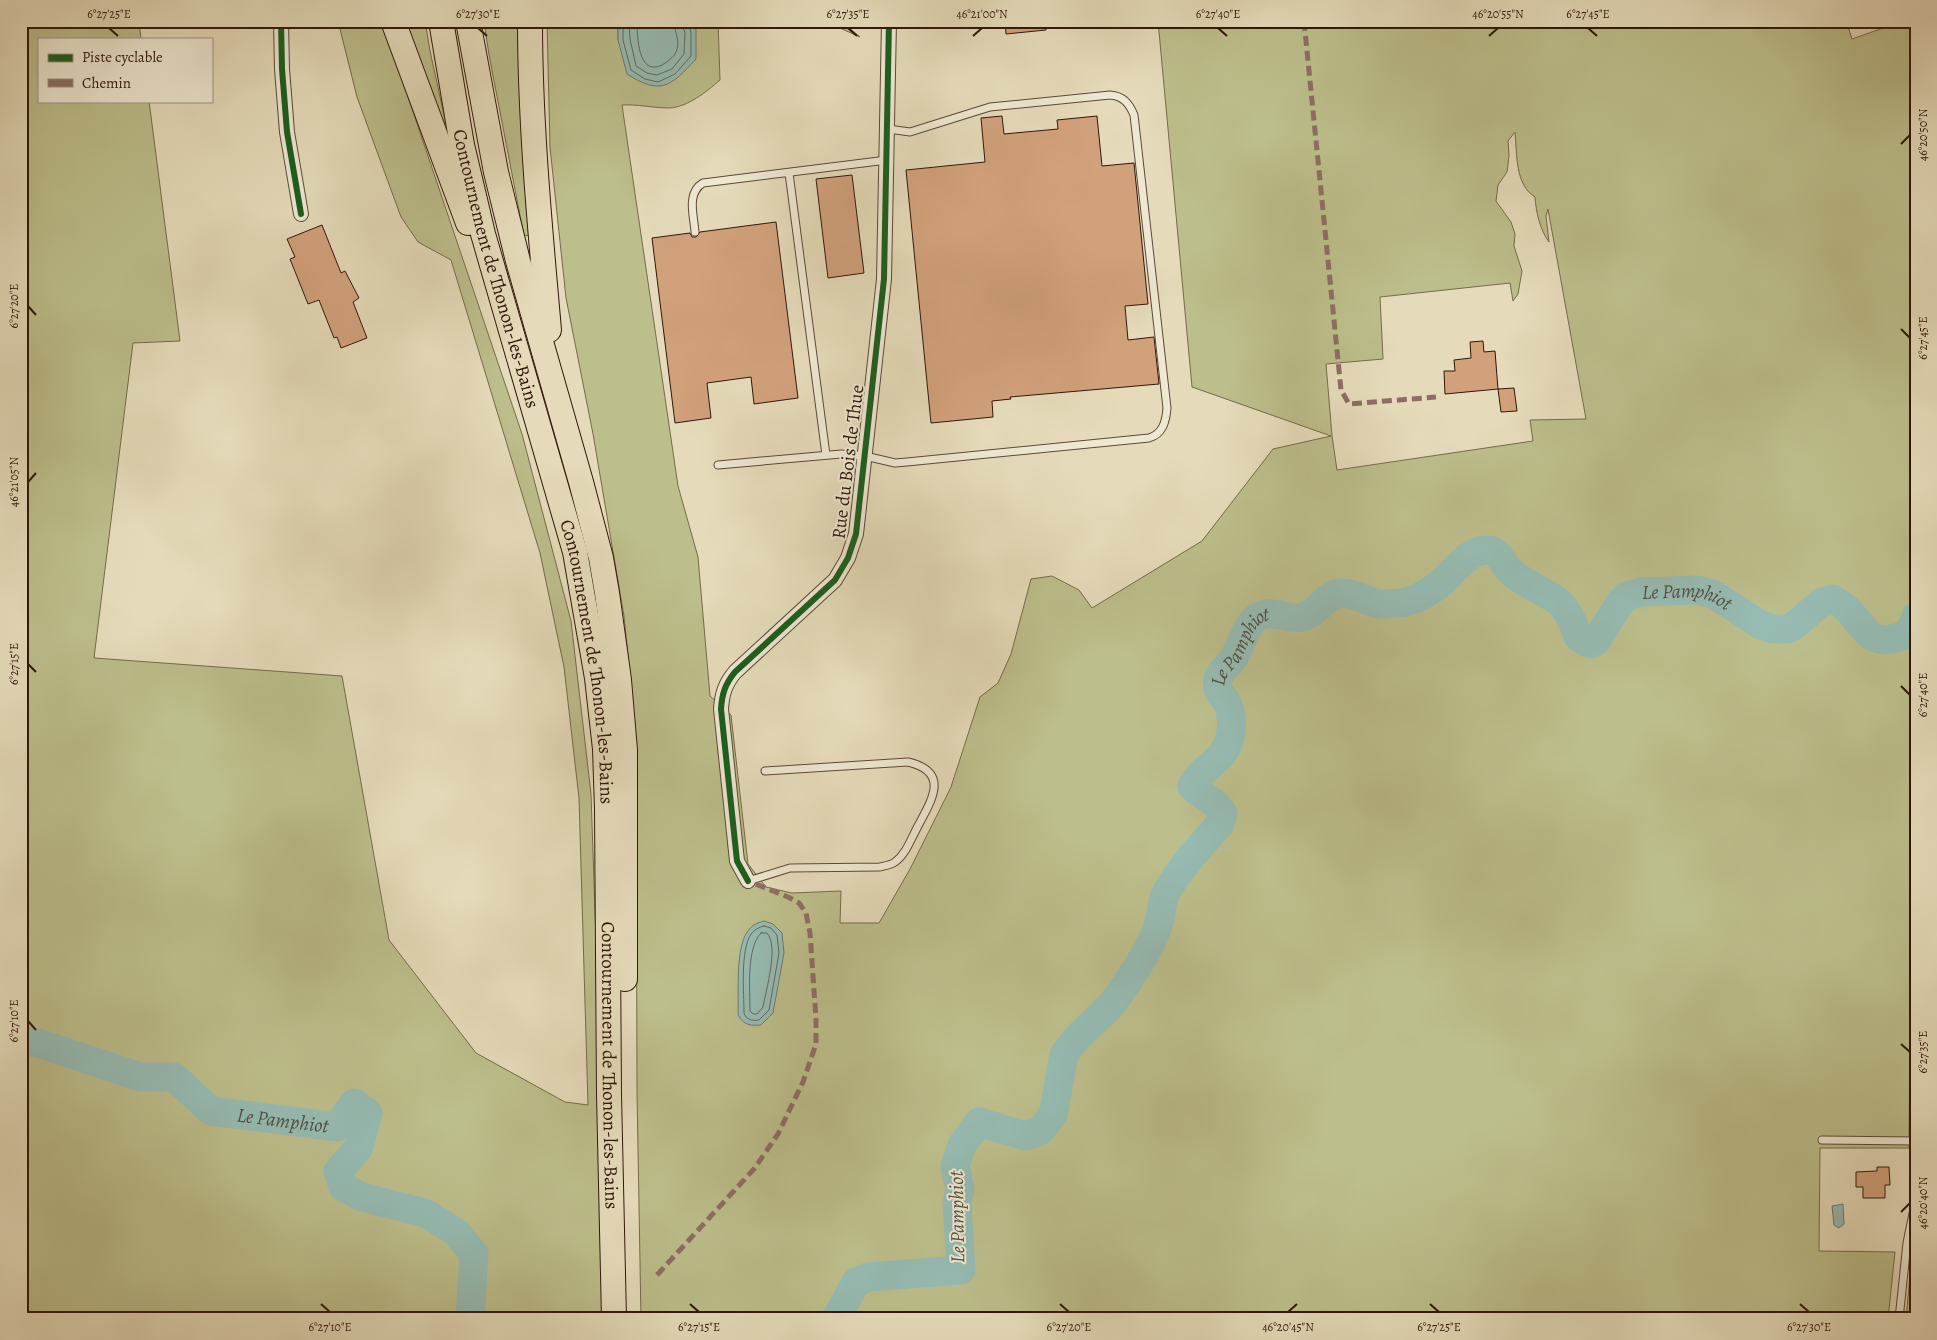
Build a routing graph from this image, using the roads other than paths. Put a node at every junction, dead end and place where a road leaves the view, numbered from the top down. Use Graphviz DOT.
graph roads {
  1 [pos="281,21"];
  2 [pos="393,21"];
  3 [pos="441,21"];
  4 [pos="468,21"];
  5 [pos="530,21"];
  6 [pos="889,21"];
  7 [pos="888,129"];
  8 [pos="887,160"];
  9 [pos="789,173"];
  10 [pos="301,214"];
  11 [pos="695,232"];
  12 [pos="510,331"];
  13 [pos="554,384"];
  14 [pos="826,455"];
  15 [pos="865,456"];
  16 [pos="718,465"];
  17 [pos="765,771"];
  18 [pos="748,881"];
  19 [pos="617,1094"];
  20 [pos="1822,1140"];
  21 [pos="1916,1141"];
  22 [pos="1916,1199"];
  23 [pos="614,1319"];
  24 [pos="627,1319"];
  25 [pos="1899,1319"];
  1 -- 10 [label="street"];
  2 -- 12 [label="highway"];
  3 -- 12 [label="highway, Contournement de Thonon-les-Bains"];
  4 -- 13 [label="highway, Contournement de Thonon-les-Bains"];
  5 -- 13 [label="highway"];
  6 -- 7 [label="street, Rue du Bois de Thue"];
  7 -- 8 [label="street, Rue du Bois de Thue"];
  7 -- 15 [label="lane"];
  8 -- 9 [label="lane"];
  8 -- 15 [label="street, Rue du Bois de Thue"];
  9 -- 11 [label="lane"];
  9 -- 14 [label="lane"];
  12 -- 19 [label="highway, Contournement de Thonon-les-Bains"];
  13 -- 19 [label="highway, Contournement de Thonon-les-Bains"];
  14 -- 15 [label="lane"];
  14 -- 16 [label="lane"];
  15 -- 18 [label="street, Rue du Bois de Thue"];
  17 -- 18 [label="lane"];
  19 -- 23 [label="highway, Contournement de Thonon-les-Bains"];
  19 -- 24 [label="highway, Contournement de Thonon-les-Bains"];
  20 -- 21 [label="lane"];
  22 -- 25 [label="lane"];
}
